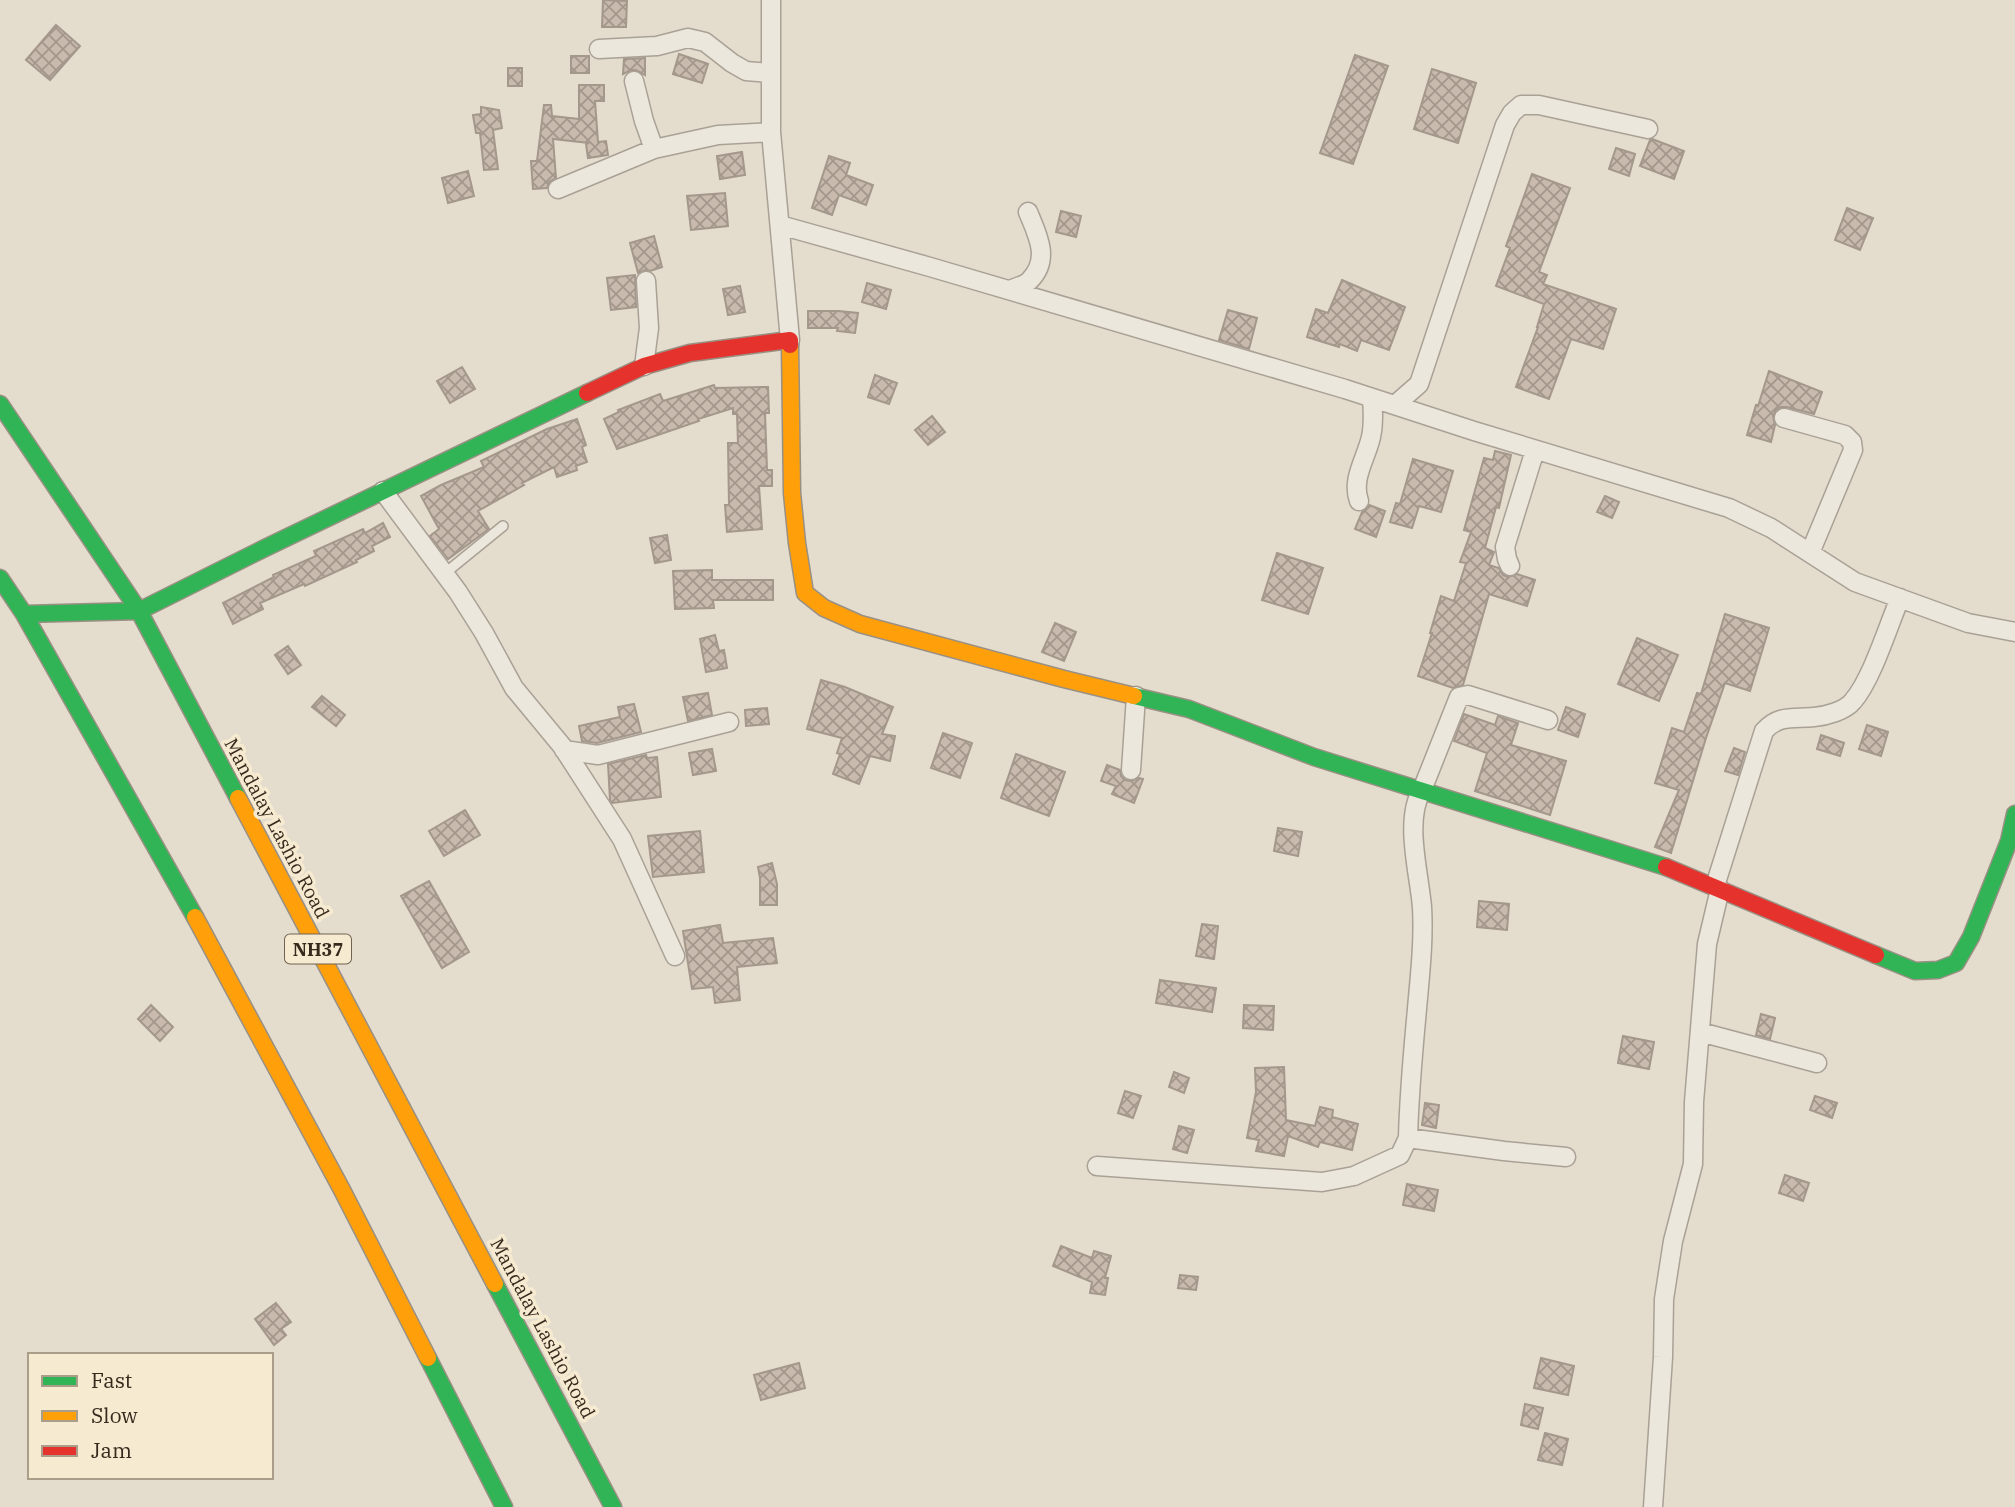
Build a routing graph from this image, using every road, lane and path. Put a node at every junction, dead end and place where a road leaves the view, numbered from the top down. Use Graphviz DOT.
graph roads {
  1 [pos="771,0"];
  2 [pos="599,49"];
  3 [pos="771,73"];
  4 [pos="634,81"];
  5 [pos="1648,129"];
  6 [pos="772,132"];
  7 [pos="653,149"];
  8 [pos="558,189"];
  9 [pos="1028,212"];
  10 [pos="779,225"];
  11 [pos="646,281"];
  12 [pos="1010,290"];
  13 [pos="790,340"];
  14 [pos="644,366"];
  15 [pos="1372,398"];
  16 [pos="0,404"];
  17 [pos="1395,405"];
  18 [pos="1784,418"];
  19 [pos="1535,450"];
  20 [pos="383,491"];
  21 [pos="1359,501"];
  22 [pos="503,526"];
  23 [pos="1810,553"];
  24 [pos="1510,566"];
  25 [pos="444,573"];
  26 [pos="0,578"];
  27 [pos="1900,598"];
  28 [pos="139,611"];
  29 [pos="24,614"];
  30 [pos="2015,632"];
  31 [pos="1136,696"];
  32 [pos="1548,720"];
  33 [pos="729,722"];
  34 [pos="564,750"];
  35 [pos="1132,770"];
  36 [pos="1422,790"];
  37 [pos="2015,814"];
  38 [pos="1717,888"];
  39 [pos="675,956"];
  40 [pos="1700,1032"];
  41 [pos="1817,1063"];
  42 [pos="1408,1138"];
  43 [pos="1566,1157"];
  44 [pos="1097,1166"];
  45 [pos="504,1507"];
  46 [pos="613,1507"];
  47 [pos="1653,1507"];
  1 -- 3 [label="street"];
  2 -- 3 [label="street"];
  3 -- 6 [label="street"];
  4 -- 7 [label="street"];
  5 -- 17 [label="street"];
  6 -- 7 [label="street"];
  6 -- 10 [label="street"];
  7 -- 8 [label="street"];
  9 -- 12 [label="street"];
  10 -- 12 [label="street"];
  10 -- 13 [label="street"];
  11 -- 14 [label="street"];
  12 -- 15 [label="street"];
  13 -- 14 [label="main road"];
  13 -- 31 [label="main road"];
  14 -- 20 [label="main road"];
  15 -- 17 [label="street"];
  15 -- 21 [label="street"];
  16 -- 28 [label="main road, Mandalay Lashio Road / NH37"];
  17 -- 19 [label="street"];
  18 -- 23 [label="street"];
  19 -- 23 [label="street"];
  19 -- 24 [label="street"];
  20 -- 25 [label="street"];
  20 -- 28 [label="main road"];
  22 -- 25 [label="lane"];
  23 -- 27 [label="street"];
  25 -- 34 [label="street"];
  26 -- 29 [label="main road"];
  27 -- 30 [label="street"];
  27 -- 38 [label="street"];
  28 -- 29 [label="main road"];
  28 -- 46 [label="main road, Mandalay Lashio Road / NH37"];
  29 -- 45 [label="main road"];
  31 -- 35 [label="street"];
  31 -- 36 [label="main road"];
  32 -- 36 [label="street"];
  33 -- 34 [label="street"];
  34 -- 39 [label="street"];
  36 -- 38 [label="main road"];
  36 -- 42 [label="street"];
  37 -- 38 [label="main road"];
  38 -- 40 [label="street"];
  40 -- 41 [label="street"];
  40 -- 47 [label="street"];
  42 -- 43 [label="street"];
  42 -- 44 [label="street"];
}
